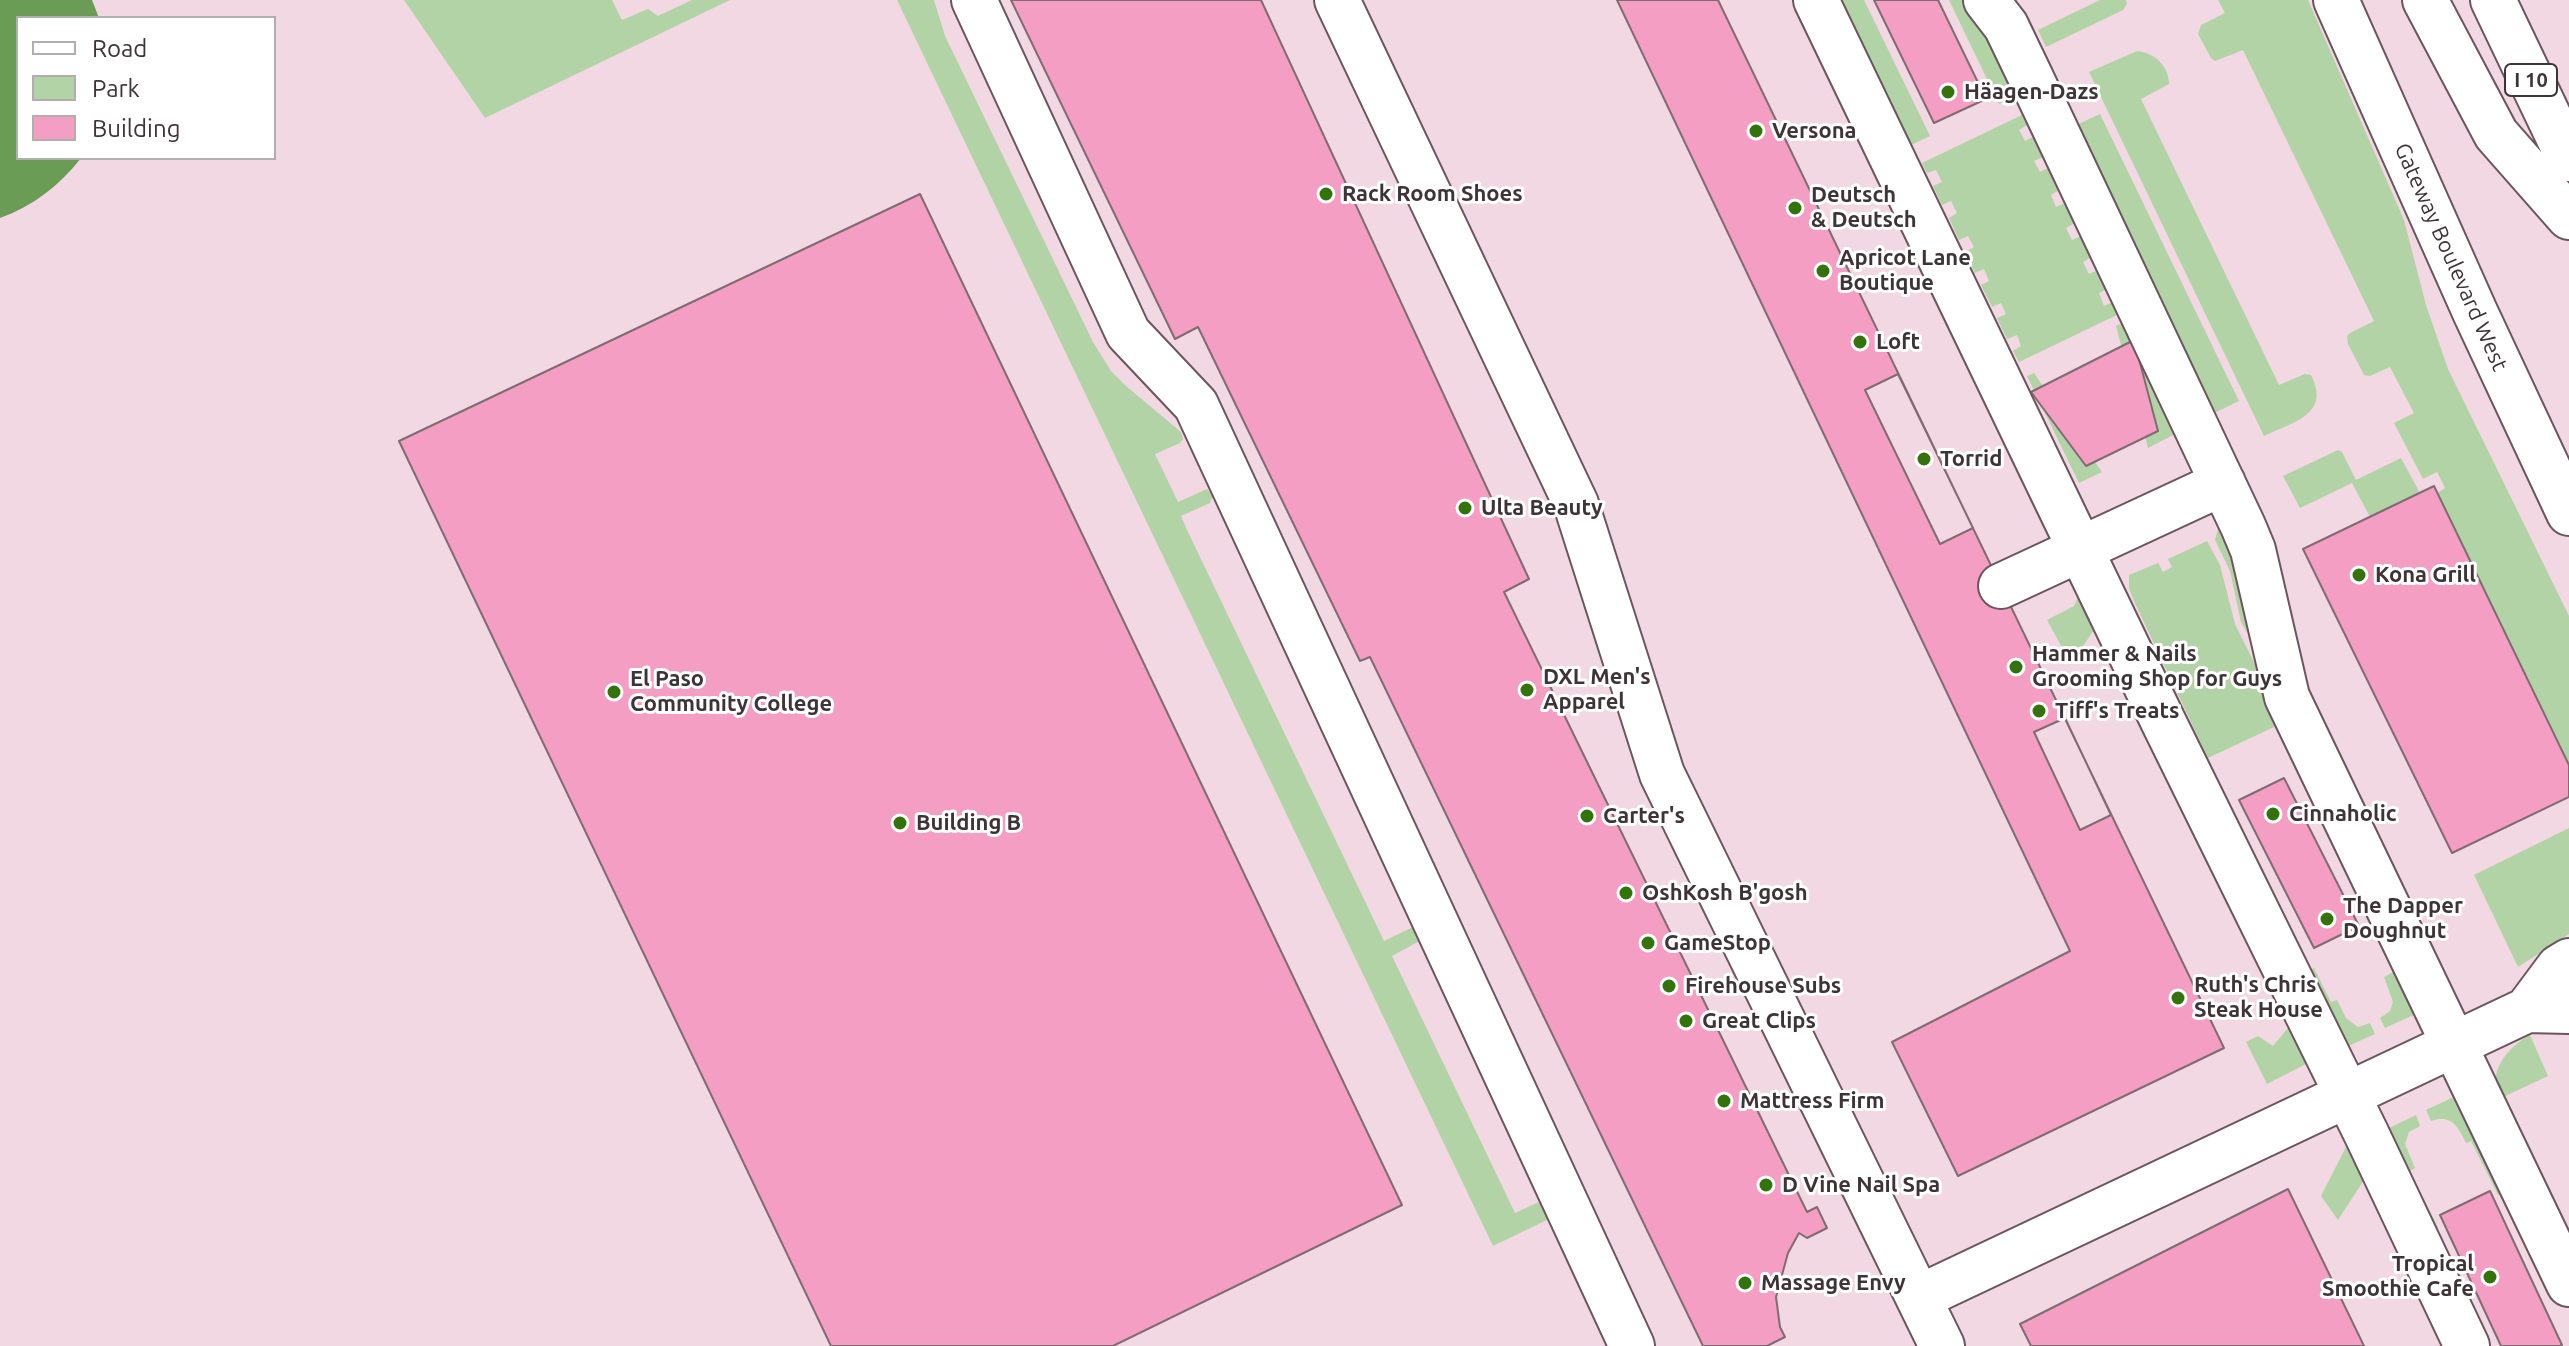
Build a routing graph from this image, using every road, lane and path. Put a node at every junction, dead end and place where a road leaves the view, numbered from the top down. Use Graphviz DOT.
graph roads {
  1 [pos="974,0"];
  2 [pos="1337,0"];
  3 [pos="1816,0"];
  4 [pos="1986,0"];
  5 [pos="2336,0"];
  6 [pos="2425,0"];
  7 [pos="2493,0"];
  8 [pos="2569,159"];
  9 [pos="2569,217"];
  10 [pos="2223,483"];
  11 [pos="2569,513"];
  12 [pos="2080,549"];
  13 [pos="2001,586"];
  14 [pos="2569,961"];
  15 [pos="2548,1011"];
  16 [pos="2454,1044"];
  17 [pos="2348,1095"];
  18 [pos="2569,1284"];
  19 [pos="1920,1297"];
  20 [pos="1632,1346"];
  21 [pos="1942,1346"];
  22 [pos="2467,1346"];
  1 -- 20 [label="main road"];
  2 -- 19 [label="main road"];
  3 -- 12 [label="main road"];
  4 -- 10 [label="main road"];
  5 -- 11 [label="main road, Gateway Boulevard West"];
  6 -- 9 [label="main road"];
  7 -- 8 [label="main road, I 10"];
  10 -- 12 [label="main road"];
  10 -- 16 [label="main road"];
  12 -- 13 [label="main road"];
  12 -- 17 [label="main road"];
  14 -- 15 [label="main road"];
  15 -- 16 [label="main road"];
  16 -- 17 [label="main road"];
  16 -- 18 [label="main road"];
  17 -- 19 [label="main road"];
  17 -- 22 [label="main road"];
  19 -- 21 [label="main road"];
}
